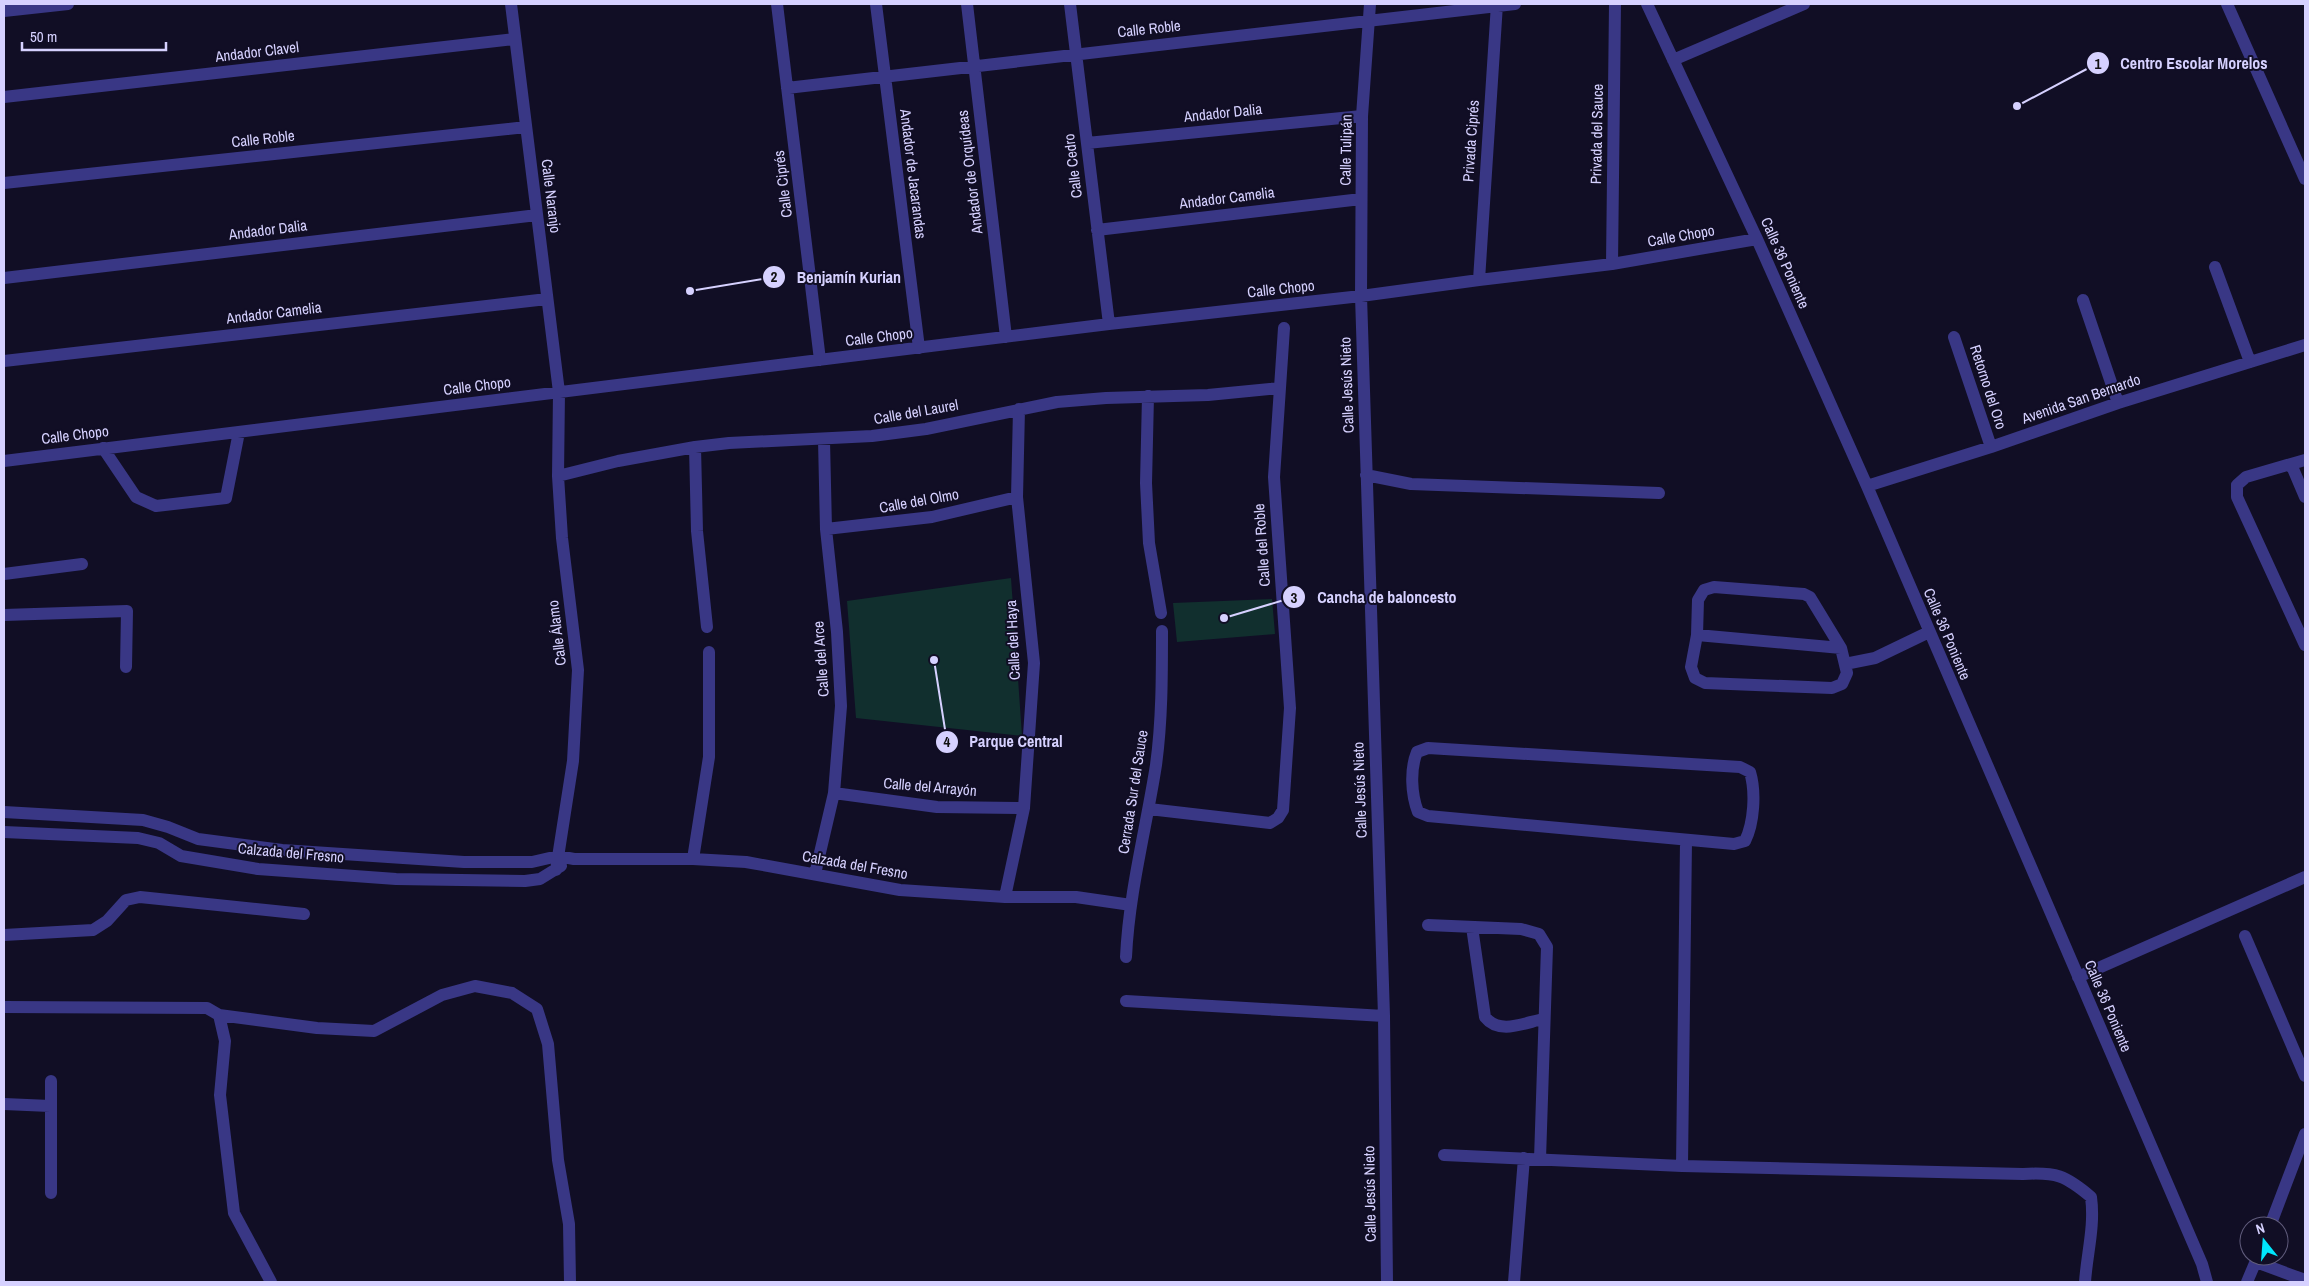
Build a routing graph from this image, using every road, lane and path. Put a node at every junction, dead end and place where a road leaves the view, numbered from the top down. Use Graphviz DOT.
graph roads {
  1 [pos="68,4"];
  2 [pos="510,4"];
  3 [pos="777,4"];
  4 [pos="876,4"];
  5 [pos="967,4"];
  6 [pos="1070,4"];
  7 [pos="1370,4"];
  8 [pos="1515,4"];
  9 [pos="1615,4"];
  10 [pos="1648,4"];
  11 [pos="1804,4"];
  12 [pos="2227,4"];
  13 [pos="1496,5"];
  14 [pos="4,11"];
  15 [pos="1369,21"];
  16 [pos="515,39"];
  17 [pos="1076,53"];
  18 [pos="1673,60"];
  19 [pos="974,65"];
  20 [pos="885,76"];
  21 [pos="787,88"];
  22 [pos="4,97"];
  23 [pos="1362,116"];
  24 [pos="526,127"];
  25 [pos="1087,143"];
  26 [pos="2305,179"];
  27 [pos="4,184"];
  28 [pos="1361,199"];
  29 [pos="537,215"];
  30 [pos="1097,230"];
  31 [pos="1757,239"];
  32 [pos="1612,264"];
  33 [pos="2215,267"];
  34 [pos="4,278"];
  35 [pos="1478,280"];
  36 [pos="1361,296"];
  37 [pos="547,299"];
  38 [pos="2083,300"];
  39 [pos="1109,324"];
  40 [pos="1284,328"];
  41 [pos="1006,337"];
  42 [pos="1954,337"];
  43 [pos="2305,345"];
  44 [pos="919,348"];
  45 [pos="820,360"];
  46 [pos="4,361"];
  47 [pos="2250,362"];
  48 [pos="1280,388"];
  49 [pos="559,392"];
  50 [pos="1148,396"];
  51 [pos="2118,403"];
  52 [pos="1019,409"];
  53 [pos="239,432"];
  54 [pos="824,440"];
  55 [pos="695,447"];
  56 [pos="103,448"];
  57 [pos="1991,448"];
  58 [pos="2305,460"];
  59 [pos="4,461"];
  60 [pos="2291,464"];
  61 [pos="1366,474"];
  62 [pos="558,476"];
  63 [pos="1867,486"];
  64 [pos="1659,493"];
  65 [pos="1017,497"];
  66 [pos="2305,497"];
  67 [pos="826,530"];
  68 [pos="82,564"];
  69 [pos="4,574"];
  70 [pos="1161,613"];
  71 [pos="4,615"];
  72 [pos="707,627"];
  73 [pos="1162,632"];
  74 [pos="1929,632"];
  75 [pos="1697,636"];
  76 [pos="2305,645"];
  77 [pos="1840,648"];
  78 [pos="709,652"];
  79 [pos="1845,664"];
  80 [pos="126,667"];
  81 [pos="834,793"];
  82 [pos="1024,808"];
  83 [pos="1149,810"];
  84 [pos="4,812"];
  85 [pos="103,817"];
  86 [pos="155,822"];
  87 [pos="4,832"];
  88 [pos="100,836"];
  89 [pos="147,840"];
  90 [pos="1686,841"];
  91 [pos="558,856"];
  92 [pos="574,859"];
  93 [pos="693,859"];
  94 [pos="556,870"];
  95 [pos="816,874"];
  96 [pos="2305,877"];
  97 [pos="1005,897"];
  98 [pos="1131,905"];
  99 [pos="304,914"];
  100 [pos="1428,925"];
  101 [pos="1472,926"];
  102 [pos="4,935"];
  103 [pos="2245,936"];
  104 [pos="1126,957"];
  105 [pos="2078,977"];
  106 [pos="1126,1001"];
  107 [pos="4,1007"];
  108 [pos="219,1016"];
  109 [pos="1384,1016"];
  110 [pos="1543,1019"];
  111 [pos="2305,1076"];
  112 [pos="51,1081"];
  113 [pos="4,1104"];
  114 [pos="50,1106"];
  115 [pos="2305,1134"];
  116 [pos="1444,1155"];
  117 [pos="1524,1158"];
  118 [pos="1540,1159"];
  119 [pos="2300,1161"];
  120 [pos="1682,1166"];
  121 [pos="51,1192"];
  122 [pos="2275,1216"];
  123 [pos="2254,1266"];
  124 [pos="2268,1266"];
  125 [pos="2287,1278"];
  126 [pos="2305,1280"];
  127 [pos="271,1282"];
  128 [pos="570,1282"];
  129 [pos="1387,1282"];
  130 [pos="1514,1282"];
  131 [pos="2085,1282"];
  132 [pos="2208,1282"];
  133 [pos="2247,1282"];
  1 -- 14 [label="street"];
  2 -- 16 [label="street, Calle Naranjo"];
  3 -- 21 [label="street, Calle Ciprés"];
  4 -- 20 [label="street, Andador de Jacarandas"];
  5 -- 19 [label="street, Andador de Orquídeas"];
  6 -- 17 [label="street, Calle Cedro"];
  7 -- 15 [label="street, Calle Tulipán"];
  8 -- 13 [label="street, Calle Roble"];
  9 -- 32 [label="street, Privada del Sauce"];
  10 -- 18 [label="street, Calle 36 Poniente"];
  11 -- 18 [label="street"];
  12 -- 26 [label="street"];
  13 -- 15 [label="street, Calle Roble"];
  13 -- 35 [label="street, Privada Ciprés"];
  15 -- 17 [label="street, Calle Roble"];
  15 -- 23 [label="street, Calle Tulipán"];
  16 -- 22 [label="street, Andador Clavel"];
  16 -- 24 [label="street, Calle Naranjo"];
  17 -- 19 [label="street, Calle Roble"];
  17 -- 25 [label="street, Calle Cedro"];
  18 -- 31 [label="street, Calle 36 Poniente"];
  19 -- 20 [label="street, Calle Roble"];
  19 -- 41 [label="street, Andador de Orquídeas"];
  20 -- 21 [label="street, Calle Roble"];
  20 -- 44 [label="street, Andador de Jacarandas"];
  21 -- 45 [label="street, Calle Ciprés"];
  23 -- 25 [label="street, Andador Dalia"];
  23 -- 28 [label="street, Calle Tulipán"];
  24 -- 27 [label="street, Calle Roble"];
  24 -- 29 [label="street, Calle Naranjo"];
  25 -- 30 [label="street, Calle Cedro"];
  28 -- 30 [label="street, Andador Camelia"];
  28 -- 36 [label="street, Calle Tulipán"];
  29 -- 34 [label="street, Andador Dalia"];
  29 -- 37 [label="street, Calle Naranjo"];
  30 -- 39 [label="street, Calle Cedro"];
  31 -- 32 [label="street, Calle Chopo"];
  31 -- 63 [label="street, Calle 36 Poniente"];
  32 -- 35 [label="street, Calle Chopo"];
  33 -- 47 [label="street"];
  35 -- 36 [label="street, Calle Chopo"];
  36 -- 39 [label="street, Calle Chopo"];
  36 -- 61 [label="street, Calle Jesús Nieto"];
  37 -- 46 [label="street, Andador Camelia"];
  37 -- 49 [label="street, Calle Naranjo"];
  38 -- 51 [label="street"];
  39 -- 41 [label="street, Calle Chopo"];
  40 -- 48 [label="street, Calle del Roble"];
  41 -- 44 [label="street, Calle Chopo"];
  42 -- 57 [label="street, Retorno del Oro"];
  43 -- 47 [label="street, Avenida San Bernardo"];
  44 -- 45 [label="street, Calle Chopo"];
  45 -- 49 [label="street, Calle Chopo"];
  47 -- 51 [label="street, Avenida San Bernardo"];
  48 -- 50 [label="street, Calle del Laurel"];
  48 -- 83 [label="street, Calle del Roble"];
  49 -- 53 [label="street, Calle Chopo"];
  49 -- 62 [label="street, Calle Álamo"];
  50 -- 52 [label="street, Calle del Laurel"];
  50 -- 70 [label="street"];
  51 -- 57 [label="street, Avenida San Bernardo"];
  52 -- 54 [label="street, Calle del Laurel"];
  52 -- 65 [label="street, Calle del Haya"];
  53 -- 56 [label="street, Calle Chopo"];
  53 -- 56 [label="street"];
  54 -- 55 [label="street, Calle del Laurel"];
  54 -- 67 [label="street, Calle del Arce"];
  55 -- 62 [label="street, Calle del Laurel"];
  55 -- 72 [label="street"];
  56 -- 59 [label="street, Calle Chopo"];
  57 -- 63 [label="street, Avenida San Bernardo"];
  58 -- 60 [label="street"];
  60 -- 66 [label="street"];
  60 -- 76 [label="street"];
  61 -- 64 [label="street"];
  61 -- 109 [label="street, Calle Jesús Nieto"];
  62 -- 91 [label="street, Calle Álamo"];
  63 -- 74 [label="street, Calle 36 Poniente"];
  65 -- 67 [label="street, Calle del Olmo"];
  65 -- 82 [label="street, Calle del Haya"];
  67 -- 81 [label="street, Calle del Arce"];
  68 -- 69 [label="street"];
  71 -- 80 [label="street"];
  73 -- 83 [label="street, Cerrada Sur del Sauce"];
  74 -- 79 [label="street"];
  74 -- 105 [label="street, Calle 36 Poniente"];
  75 -- 77 [label="street"];
  75 -- 77 [label="street"];
  75 -- 79 [label="street"];
  77 -- 79 [label="street"];
  78 -- 93 [label="street"];
  81 -- 82 [label="street, Calle del Arrayón"];
  81 -- 95 [label="street, Calle del Arce"];
  82 -- 97 [label="street, Calle del Haya"];
  83 -- 98 [label="street, Cerrada Sur del Sauce"];
  84 -- 85 [label="street, Calzada del Fresno"];
  85 -- 86 [label="street, Calzada del Fresno"];
  85 -- 88 [label="street"];
  86 -- 89 [label="street"];
  86 -- 91 [label="street, Calzada del Fresno"];
  87 -- 88 [label="street, Calzada del Fresno"];
  88 -- 89 [label="street, Calzada del Fresno"];
  89 -- 94 [label="street, Calzada del Fresno"];
  90 -- 90 [label="street"];
  90 -- 120 [label="street"];
  91 -- 92 [label="street, Calzada del Fresno"];
  91 -- 94 [label="street, Calle Álamo"];
  92 -- 93 [label="street, Calzada del Fresno"];
  92 -- 94 [label="street, Calzada del Fresno"];
  93 -- 95 [label="street, Calzada del Fresno"];
  95 -- 97 [label="street, Calzada del Fresno"];
  96 -- 105 [label="street"];
  97 -- 98 [label="street, Calzada del Fresno"];
  98 -- 104 [label="street, Cerrada Sur del Sauce"];
  99 -- 102 [label="street"];
  100 -- 101 [label="street"];
  101 -- 110 [label="street"];
  101 -- 110 [label="street"];
  103 -- 111 [label="street"];
  105 -- 132 [label="street, Calle 36 Poniente"];
  106 -- 109 [label="street"];
  107 -- 108 [label="street"];
  108 -- 127 [label="street"];
  108 -- 128 [label="street"];
  109 -- 129 [label="street, Calle Jesús Nieto"];
  110 -- 118 [label="street"];
  112 -- 114 [label="street"];
  113 -- 114 [label="street"];
  114 -- 121 [label="street"];
  115 -- 119 [label="street"];
  116 -- 117 [label="street"];
  117 -- 118 [label="street"];
  117 -- 130 [label="street"];
  118 -- 120 [label="street"];
  119 -- 122 [label="street"];
  120 -- 131 [label="street"];
  123 -- 133 [label="street"];
  124 -- 125 [label="street"];
  125 -- 126 [label="street"];
}
